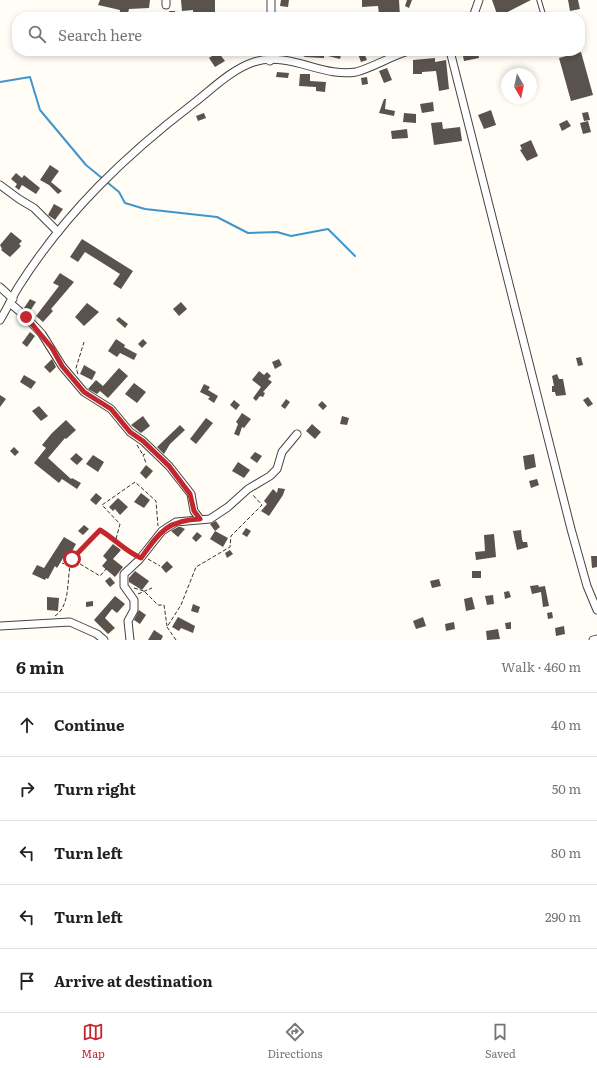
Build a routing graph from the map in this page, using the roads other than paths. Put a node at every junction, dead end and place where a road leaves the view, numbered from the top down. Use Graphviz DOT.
graph roads {
  1 [pos="271,0"];
  2 [pos="479,0"];
  3 [pos="539,0"];
  4 [pos="271,12"];
  5 [pos="475,12"];
  6 [pos="543,12"];
  7 [pos="270,56"];
  8 [pos="393,56"];
  9 [pos="451,56"];
  10 [pos="270,60"];
  11 [pos="0,186"];
  12 [pos="58,232"];
  13 [pos="0,287"];
  14 [pos="11,301"];
  15 [pos="0,320"];
  16 [pos="297,434"];
  17 [pos="200,519"];
  18 [pos="597,610"];
  19 [pos="0,626"];
  20 [pos="597,639"];
  21 [pos="104,640"];
  22 [pos="130,640"];
  23 [pos="593,640"];
  1 -- 4 [label="street"];
  2 -- 5 [label="street"];
  3 -- 6 [label="lane"];
  7 -- 10 [label="street"];
  8 -- 10 [label="street"];
  9 -- 18 [label="street"];
  10 -- 12 [label="street"];
  11 -- 12 [label="street"];
  12 -- 14 [label="street"];
  13 -- 14 [label="street"];
  14 -- 15 [label="street"];
  14 -- 17 [label="street"];
  16 -- 17 [label="street"];
  17 -- 22 [label="street"];
  19 -- 21 [label="street"];
  20 -- 23 [label="street"];
}
